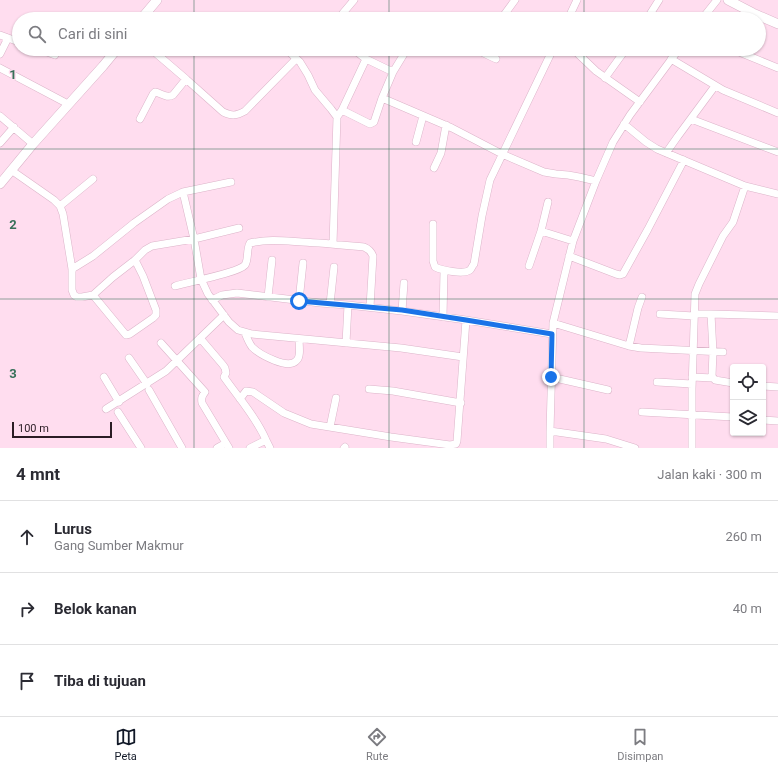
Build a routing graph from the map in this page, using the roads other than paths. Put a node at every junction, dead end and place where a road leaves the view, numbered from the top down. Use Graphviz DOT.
graph roads {
  1 [pos="157,0"];
  2 [pos="354,0"];
  3 [pos="515,0"];
  4 [pos="577,0"];
  5 [pos="659,0"];
  6 [pos="717,0"];
  7 [pos="728,0"];
  8 [pos="147,12"];
  9 [pos="344,12"];
  10 [pos="506,12"];
  11 [pos="571,12"];
  12 [pos="651,12"];
  13 [pos="708,12"];
  14 [pos="749,12"];
  15 [pos="766,19"];
  16 [pos="778,24"];
  17 [pos="0,35"];
  18 [pos="8,38"];
  19 [pos="12,39"];
  20 [pos="0,54"];
  21 [pos="111,56"];
  22 [pos="159,56"];
  23 [pos="293,56"];
  24 [pos="362,56"];
  25 [pos="403,56"];
  26 [pos="490,56"];
  27 [pos="550,56"];
  28 [pos="580,56"];
  29 [pos="621,56"];
  30 [pos="673,56"];
  31 [pos="749,56"];
  32 [pos="296,59"];
  33 [pos="366,59"];
  34 [pos="496,59"];
  35 [pos="671,59"];
  36 [pos="0,68"];
  37 [pos="778,68"];
  38 [pos="393,72"];
  39 [pos="186,78"];
  40 [pos="605,78"];
  41 [pos="715,86"];
  42 [pos="382,98"];
  43 [pos="640,102"];
  44 [pos="68,104"];
  45 [pos="342,110"];
  46 [pos="778,113"];
  47 [pos="0,116"];
  48 [pos="423,116"];
  49 [pos="337,117"];
  50 [pos="140,119"];
  51 [pos="691,119"];
  52 [pos="624,124"];
  53 [pos="446,125"];
  54 [pos="14,127"];
  55 [pos="416,142"];
  56 [pos="0,143"];
  57 [pos="33,144"];
  58 [pos="778,152"];
  59 [pos="666,153"];
  60 [pos="502,154"];
  61 [pos="684,160"];
  62 [pos="434,168"];
  63 [pos="11,170"];
  64 [pos="93,179"];
  65 [pos="596,181"];
  66 [pos="230,182"];
  67 [pos="0,184"];
  68 [pos="745,186"];
  69 [pos="183,192"];
  70 [pos="778,194"];
  71 [pos="548,202"];
  72 [pos="60,206"];
  73 [pos="433,224"];
  74 [pos="239,228"];
  75 [pos="541,231"];
  76 [pos="194,238"];
  77 [pos="573,240"];
  78 [pos="333,244"];
  79 [pos="569,256"];
  80 [pos="135,260"];
  81 [pos="272,260"];
  82 [pos="303,263"];
  83 [pos="334,266"];
  84 [pos="529,266"];
  85 [pos="72,269"];
  86 [pos="444,271"];
  87 [pos="201,279"];
  88 [pos="404,283"];
  89 [pos="175,286"];
  90 [pos="94,295"];
  91 [pos="268,297"];
  92 [pos="642,297"];
  93 [pos="212,300"];
  94 [pos="299,301"];
  95 [pos="330,304"];
  96 [pos="348,305"];
  97 [pos="370,307"];
  98 [pos="402,310"];
  99 [pos="660,314"];
  100 [pos="711,314"];
  101 [pos="224,315"];
  102 [pos="694,315"];
  103 [pos="778,316"];
  104 [pos="443,317"];
  105 [pos="466,320"];
  106 [pos="553,323"];
  107 [pos="245,333"];
  108 [pos="552,334"];
  109 [pos="200,338"];
  110 [pos="299,339"];
  111 [pos="161,343"];
  112 [pos="346,343"];
  113 [pos="629,346"];
  114 [pos="694,351"];
  115 [pos="713,352"];
  116 [pos="723,352"];
  117 [pos="463,357"];
  118 [pos="129,358"];
  119 [pos="177,360"];
  120 [pos="104,377"];
  121 [pos="551,377"];
  122 [pos="713,378"];
  123 [pos="692,380"];
  124 [pos="657,382"];
  125 [pos="730,383"];
  126 [pos="766,386"];
  127 [pos="148,387"];
  128 [pos="778,387"];
  129 [pos="369,389"];
  130 [pos="608,390"];
  131 [pos="336,398"];
  132 [pos="240,399"];
  133 [pos="119,402"];
  134 [pos="461,403"];
  135 [pos="106,409"];
  136 [pos="118,412"];
  137 [pos="642,412"];
  138 [pos="692,415"];
  139 [pos="730,417"];
  140 [pos="766,420"];
  141 [pos="778,421"];
  142 [pos="330,427"];
  143 [pos="550,431"];
  144 [pos="266,440"];
  145 [pos="228,446"];
  146 [pos="141,448"];
  147 [pos="182,448"];
  148 [pos="217,448"];
  149 [pos="250,448"];
  150 [pos="270,448"];
  151 [pos="550,448"];
  152 [pos="635,448"];
  153 [pos="692,448"];
  1 -- 8 [label="street"];
  2 -- 9 [label="street"];
  3 -- 10 [label="street"];
  4 -- 11 [label="street"];
  5 -- 12 [label="street"];
  6 -- 13 [label="street"];
  7 -- 14 [label="street"];
  15 -- 16 [label="street"];
  17 -- 18 [label="street"];
  18 -- 19 [label="street"];
  18 -- 20 [label="street"];
  21 -- 44 [label="street"];
  22 -- 39 [label="street"];
  23 -- 32 [label="street"];
  24 -- 33 [label="street"];
  25 -- 38 [label="street"];
  26 -- 34 [label="street"];
  27 -- 60 [label="street"];
  28 -- 40 [label="street"];
  29 -- 40 [label="street"];
  30 -- 35 [label="street"];
  31 -- 37 [label="street"];
  32 -- 39 [label="street"];
  32 -- 49 [label="street"];
  33 -- 38 [label="street"];
  33 -- 45 [label="street"];
  35 -- 41 [label="street"];
  35 -- 43 [label="street"];
  36 -- 44 [label="street"];
  38 -- 42 [label="street"];
  39 -- 50 [label="street"];
  40 -- 43 [label="street"];
  41 -- 46 [label="street"];
  41 -- 51 [label="street"];
  42 -- 45 [label="street"];
  42 -- 48 [label="street"];
  43 -- 52 [label="street"];
  44 -- 57 [label="street"];
  45 -- 49 [label="street"];
  47 -- 54 [label="street"];
  48 -- 53 [label="street"];
  48 -- 55 [label="street"];
  49 -- 78 [label="street"];
  51 -- 58 [label="street"];
  51 -- 59 [label="street"];
  52 -- 59 [label="street"];
  52 -- 65 [label="street"];
  53 -- 60 [label="street"];
  53 -- 62 [label="street"];
  54 -- 56 [label="street"];
  54 -- 57 [label="street"];
  57 -- 63 [label="street"];
  59 -- 61 [label="street"];
  60 -- 65 [label="street"];
  60 -- 86 [label="street"];
  61 -- 68 [label="street"];
  61 -- 79 [label="street"];
  63 -- 67 [label="street"];
  63 -- 72 [label="street"];
  64 -- 72 [label="street"];
  65 -- 77 [label="street"];
  66 -- 69 [label="street"];
  68 -- 70 [label="street"];
  68 -- 102 [label="street"];
  69 -- 76 [label="street"];
  69 -- 85 [label="street"];
  71 -- 75 [label="street"];
  72 -- 85 [label="street"];
  73 -- 86 [label="street"];
  74 -- 76 [label="street"];
  75 -- 77 [label="street"];
  75 -- 84 [label="street"];
  76 -- 80 [label="street"];
  76 -- 87 [label="street"];
  77 -- 79 [label="street"];
  78 -- 87 [label="street"];
  78 -- 97 [label="street"];
  79 -- 106 [label="street"];
  80 -- 90 [label="street"];
  80 -- 90 [label="street"];
  81 -- 91 [label="street"];
  82 -- 94 [label="street"];
  83 -- 95 [label="street"];
  85 -- 90 [label="street"];
  86 -- 104 [label="street"];
  87 -- 89 [label="street"];
  87 -- 93 [label="street"];
  88 -- 98 [label="street"];
  91 -- 93 [label="street"];
  91 -- 94 [label="street"];
  92 -- 113 [label="street"];
  93 -- 101 [label="street"];
  94 -- 95 [label="street"];
  95 -- 96 [label="street"];
  96 -- 97 [label="street"];
  96 -- 112 [label="street"];
  97 -- 98 [label="street"];
  98 -- 104 [label="street"];
  99 -- 102 [label="street"];
  100 -- 102 [label="street"];
  100 -- 103 [label="street"];
  100 -- 115 [label="street"];
  101 -- 107 [label="street"];
  101 -- 109 [label="street"];
  102 -- 114 [label="street"];
  104 -- 105 [label="street"];
  105 -- 108 [label="street"];
  105 -- 117 [label="street"];
  106 -- 108 [label="street"];
  106 -- 113 [label="street"];
  107 -- 110 [label="street"];
  107 -- 110 [label="street"];
  108 -- 121 [label="street"];
  109 -- 119 [label="street"];
  109 -- 132 [label="street"];
  110 -- 112 [label="street"];
  111 -- 119 [label="street"];
  112 -- 117 [label="street"];
  113 -- 114 [label="street"];
  114 -- 115 [label="street"];
  114 -- 123 [label="street"];
  115 -- 116 [label="street"];
  115 -- 122 [label="street"];
  117 -- 134 [label="street"];
  118 -- 127 [label="street"];
  119 -- 127 [label="street"];
  119 -- 145 [label="street"];
  120 -- 133 [label="street"];
  121 -- 130 [label="street"];
  121 -- 143 [label="street"];
  122 -- 123 [label="street"];
  122 -- 125 [label="street"];
  123 -- 124 [label="street"];
  123 -- 138 [label="street"];
  126 -- 128 [label="street"];
  127 -- 133 [label="street"];
  127 -- 147 [label="street"];
  129 -- 134 [label="street"];
  131 -- 142 [label="street"];
  132 -- 142 [label="street"];
  132 -- 144 [label="street"];
  133 -- 135 [label="street"];
  134 -- 142 [label="street"];
  136 -- 146 [label="street"];
  137 -- 138 [label="street"];
  138 -- 139 [label="street"];
  138 -- 153 [label="street"];
  140 -- 141 [label="street"];
  143 -- 151 [label="street"];
  143 -- 152 [label="street"];
  144 -- 149 [label="street"];
  144 -- 150 [label="street"];
  145 -- 148 [label="street"];
}
